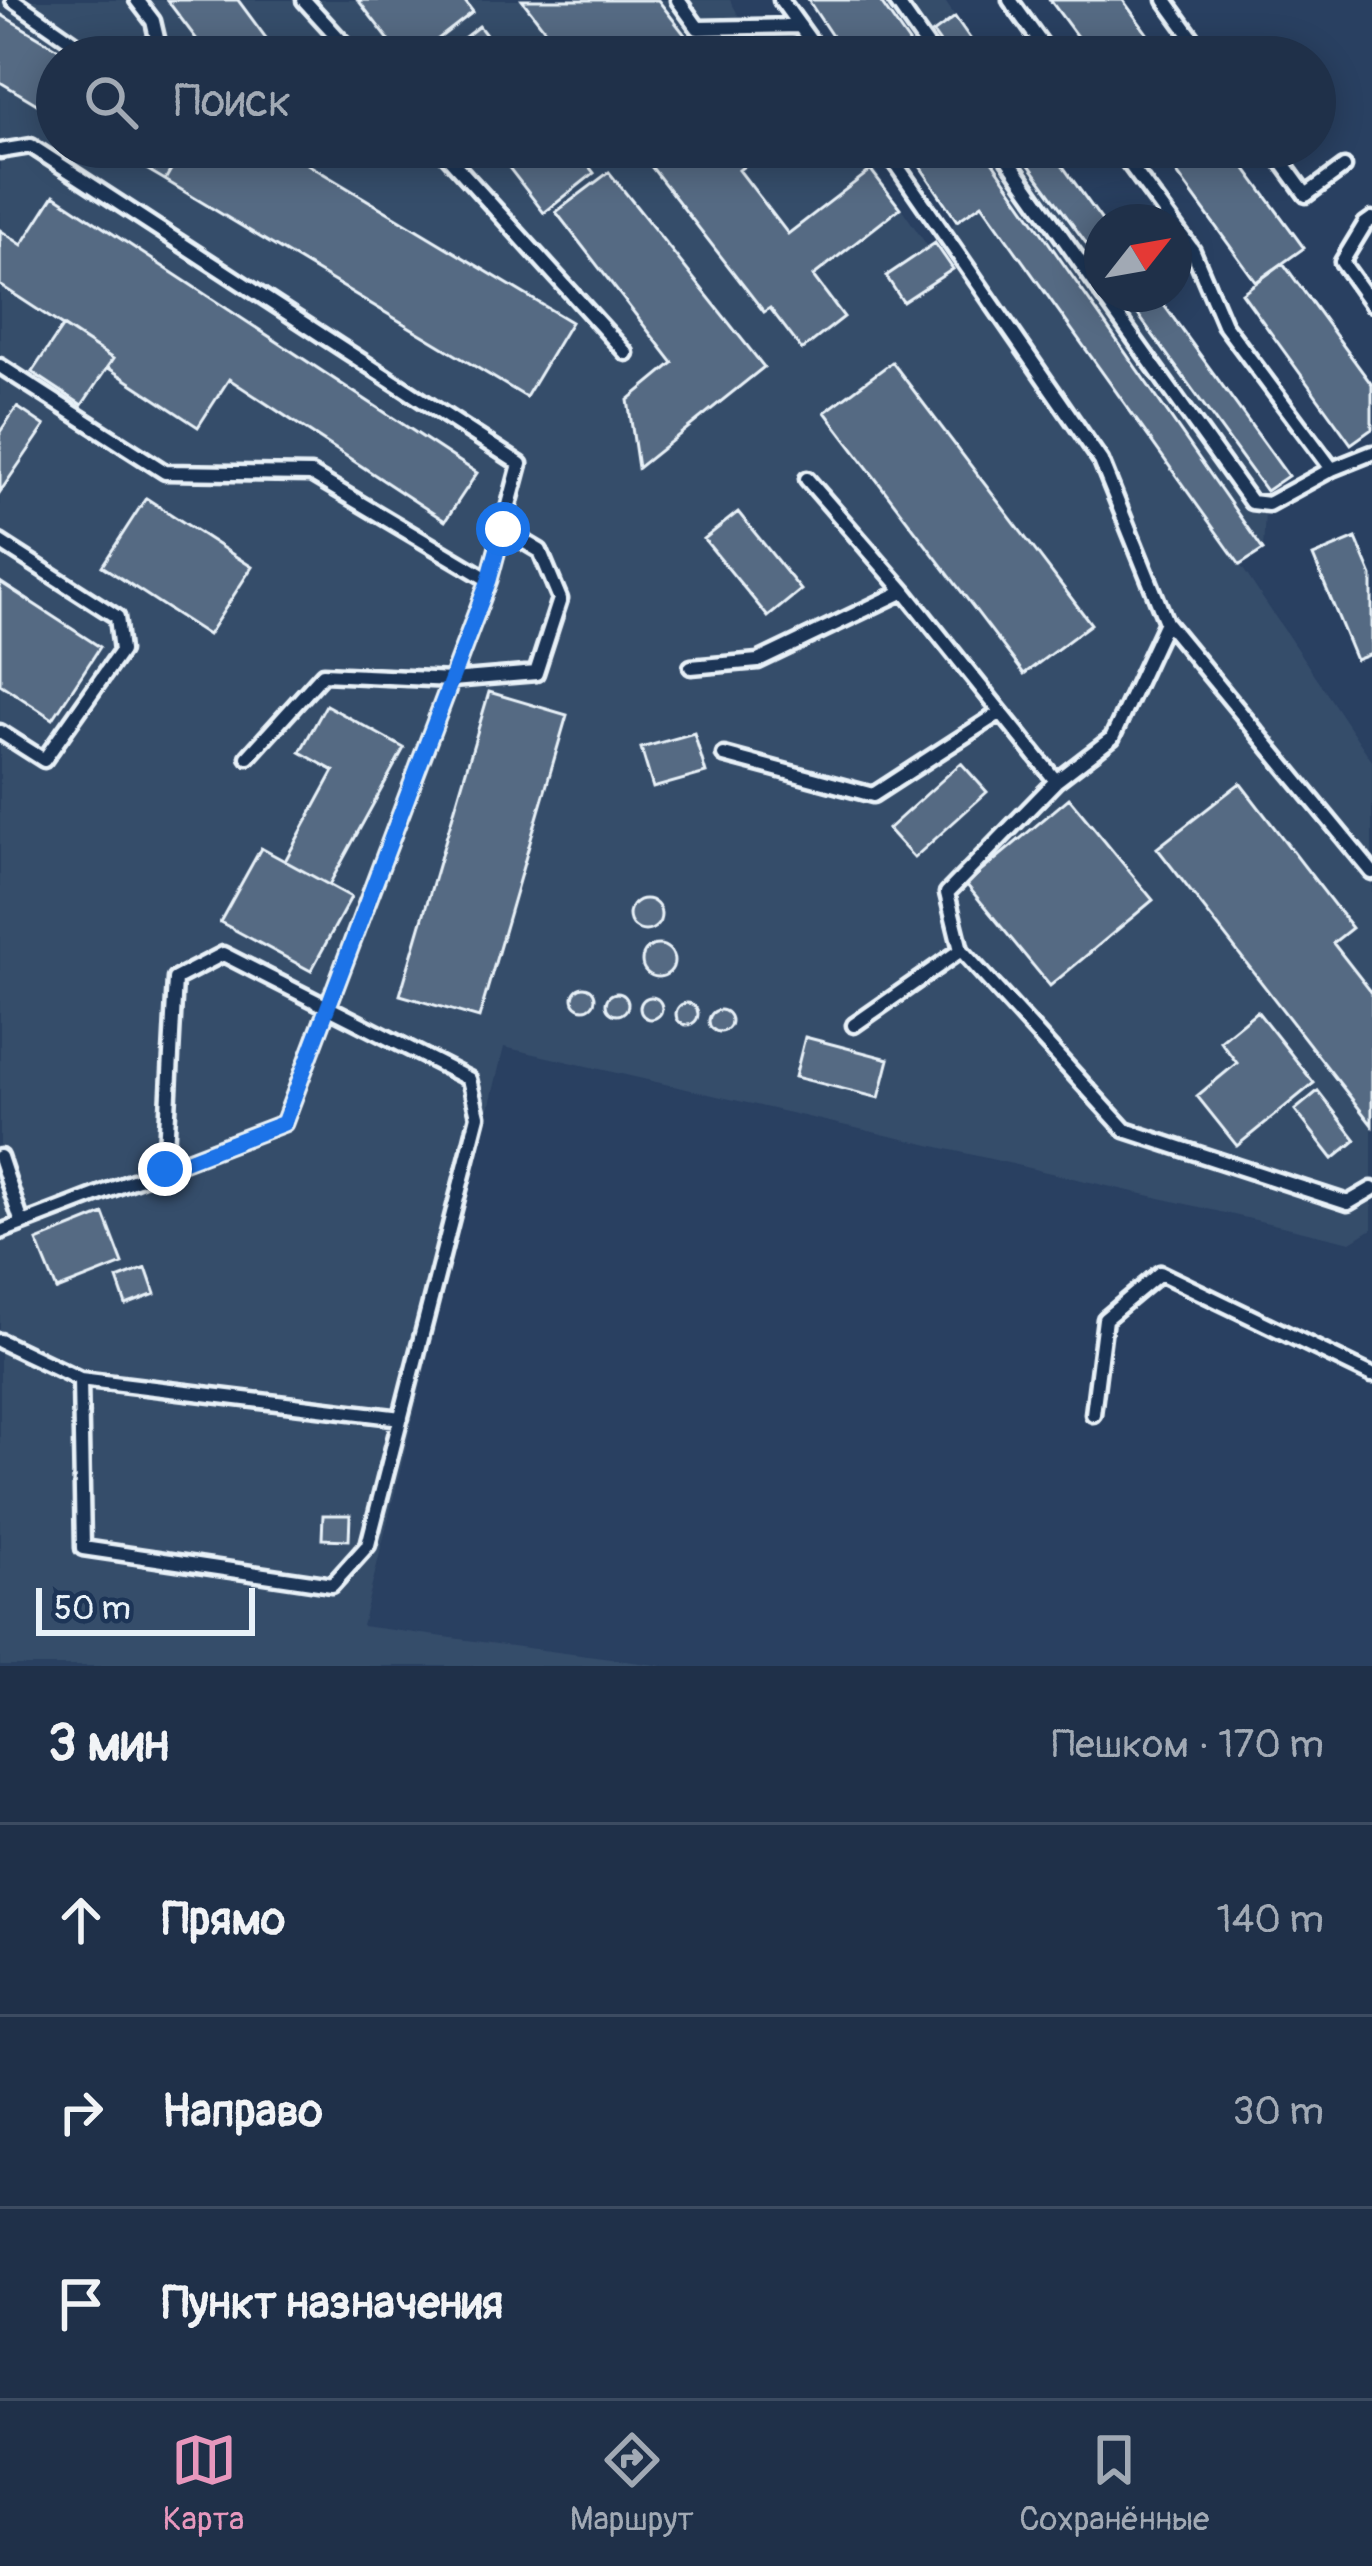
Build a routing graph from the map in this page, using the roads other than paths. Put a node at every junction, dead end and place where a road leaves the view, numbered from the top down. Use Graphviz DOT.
graph roads {
  1 [pos="13,0"];
  2 [pos="137,0"];
  3 [pos="304,0"];
  4 [pos="678,0"];
  5 [pos="781,0"];
  6 [pos="895,0"];
  7 [pos="1010,0"];
  8 [pos="1166,0"];
  9 [pos="800,26"];
  10 [pos="65,36"];
  11 [pos="157,36"];
  12 [pos="337,36"];
  13 [pos="807,36"];
  14 [pos="920,36"];
  15 [pos="1036,36"];
  16 [pos="1191,36"];
  17 [pos="36,149"];
  18 [pos="0,151"];
  19 [pos="1344,167"];
  20 [pos="65,168"];
  21 [pos="458,168"];
  22 [pos="899,168"];
  23 [pos="1014,168"];
  24 [pos="1132,168"];
  25 [pos="1286,168"];
  26 [pos="1158,204"];
  27 [pos="1372,219"];
  28 [pos="1192,250"];
  29 [pos="1084,268"];
  30 [pos="1372,304"];
  31 [pos="1115,312"];
  32 [pos="626,353"];
  33 [pos="0,366"];
  34 [pos="1372,453"];
  35 [pos="1332,470"];
  36 [pos="807,479"];
  37 [pos="503,529"];
  38 [pos="0,542"];
  39 [pos="489,580"];
  40 [pos="904,591"];
  41 [pos="1166,622"];
  42 [pos="691,667"];
  43 [pos="452,680"];
  44 [pos="998,714"];
  45 [pos="0,732"];
  46 [pos="724,755"];
  47 [pos="248,757"];
  48 [pos="1056,781"];
  49 [pos="1372,872"];
  50 [pos="961,950"];
  51 [pos="328,1006"];
  52 [pos="854,1024"];
  53 [pos="0,1157"];
  54 [pos="165,1169"];
  55 [pos="1372,1189"];
  56 [pos="22,1223"];
  57 [pos="0,1232"];
  58 [pos="0,1341"];
  59 [pos="1372,1375"];
  60 [pos="80,1379"];
  61 [pos="1093,1414"];
  62 [pos="401,1418"];
  1 -- 10 [label="lane"];
  2 -- 11 [label="lane"];
  3 -- 12 [label="lane"];
  4 -- 9 [label="lane"];
  5 -- 9 [label="lane"];
  6 -- 14 [label="lane"];
  7 -- 15 [label="lane"];
  8 -- 16 [label="lane"];
  9 -- 13 [label="lane"];
  17 -- 18 [label="lane"];
  19 -- 25 [label="lane"];
  20 -- 37 [label="lane"];
  21 -- 32 [label="lane"];
  22 -- 41 [label="lane"];
  23 -- 29 [label="lane"];
  24 -- 26 [label="lane"];
  27 -- 30 [label="lane"];
  28 -- 35 [label="lane"];
  31 -- 35 [label="lane"];
  33 -- 39 [label="lane"];
  34 -- 35 [label="lane"];
  36 -- 40 [label="lane"];
  37 -- 39 [label="lane"];
  37 -- 43 [label="lane"];
  38 -- 45 [label="lane"];
  39 -- 43 [label="lane"];
  40 -- 42 [label="lane"];
  40 -- 44 [label="lane"];
  41 -- 48 [label="lane"];
  41 -- 49 [label="lane"];
  43 -- 47 [label="lane"];
  43 -- 51 [label="lane"];
  44 -- 46 [label="lane"];
  44 -- 48 [label="lane"];
  48 -- 50 [label="lane"];
  50 -- 52 [label="lane"];
  50 -- 55 [label="lane"];
  51 -- 54 [label="lane"];
  51 -- 54 [label="lane"];
  51 -- 62 [label="lane"];
  53 -- 56 [label="lane"];
  54 -- 56 [label="lane"];
  56 -- 57 [label="lane"];
  58 -- 60 [label="lane"];
  59 -- 61 [label="lane"];
  60 -- 62 [label="lane"];
  60 -- 62 [label="lane"];
}
